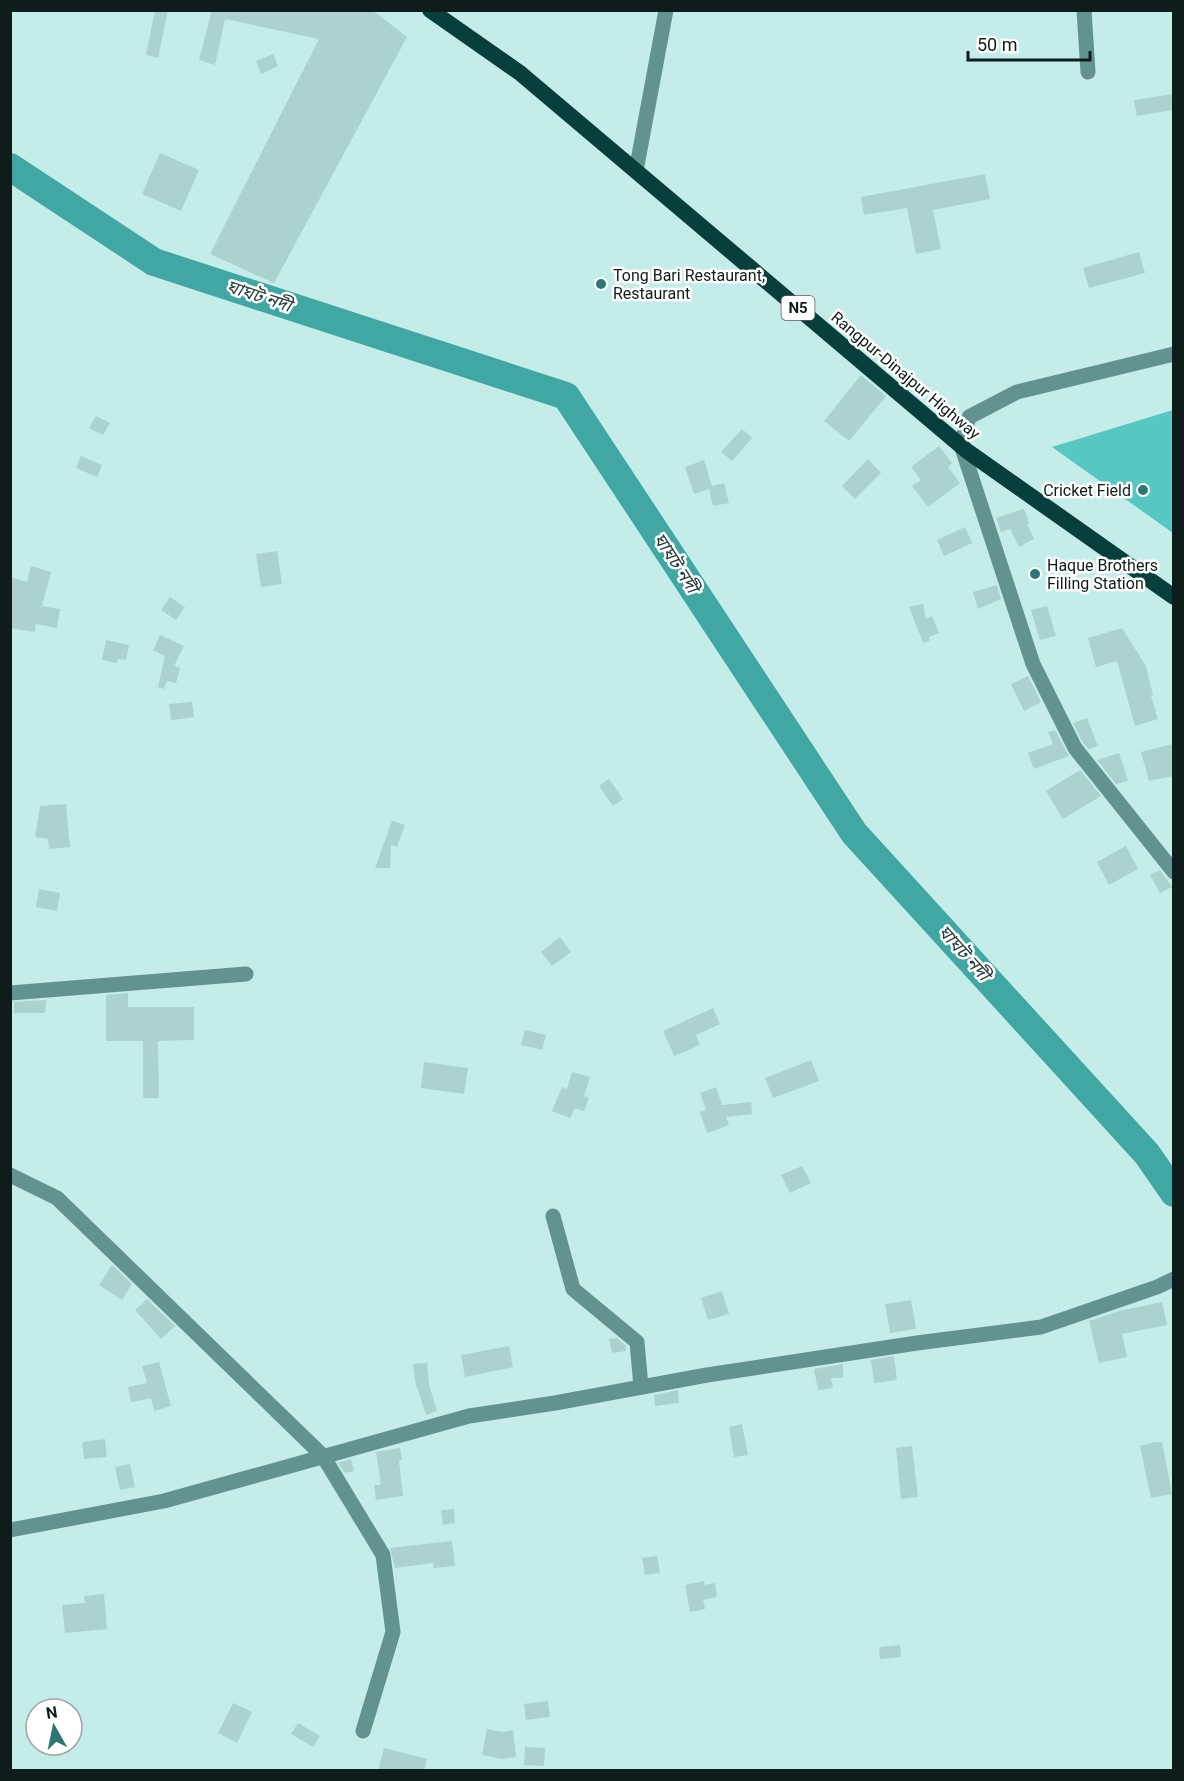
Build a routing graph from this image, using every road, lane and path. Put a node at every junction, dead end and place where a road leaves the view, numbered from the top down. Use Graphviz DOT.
graph roads {
  1 [pos="430,10"];
  2 [pos="666,10"];
  3 [pos="1084,10"];
  4 [pos="1088,72"];
  5 [pos="636,171"];
  6 [pos="1173,354"];
  7 [pos="961,445"];
  8 [pos="1173,597"];
  9 [pos="1173,872"];
  10 [pos="246,974"];
  11 [pos="10,993"];
  12 [pos="10,1175"];
  13 [pos="554,1216"];
  14 [pos="1173,1279"];
  15 [pos="641,1387"];
  16 [pos="323,1456"];
  17 [pos="10,1530"];
  18 [pos="363,1731"];
  1 -- 5 [label="highway, Rangpur-Dinajpur Highway / N5"];
  2 -- 5 [label="street"];
  3 -- 4 [label="street"];
  5 -- 7 [label="highway, Rangpur-Dinajpur Highway / N5"];
  6 -- 7 [label="street"];
  7 -- 8 [label="highway, Rangpur-Dinajpur Highway / N5"];
  7 -- 9 [label="street"];
  10 -- 11 [label="street"];
  12 -- 16 [label="street"];
  13 -- 15 [label="street"];
  14 -- 15 [label="street"];
  15 -- 16 [label="street"];
  16 -- 17 [label="street"];
  16 -- 18 [label="street"];
}
